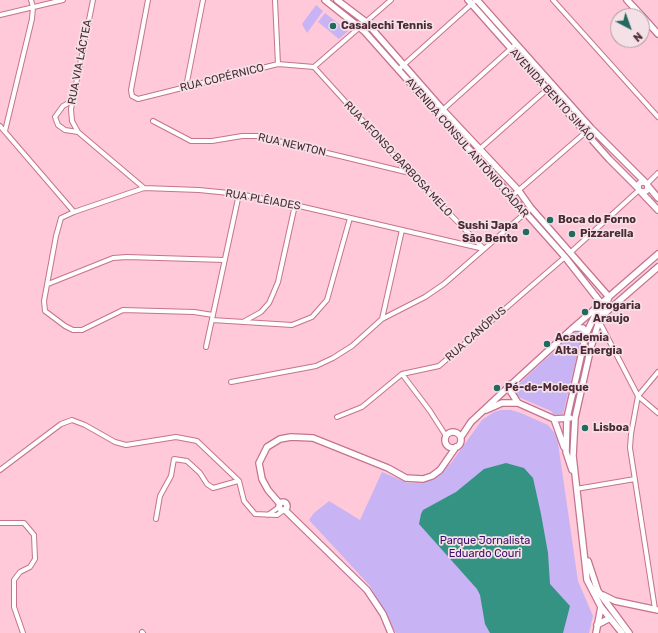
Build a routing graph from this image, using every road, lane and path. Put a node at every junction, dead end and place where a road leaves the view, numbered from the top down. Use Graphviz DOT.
graph roads {
  1 [pos="31,0"];
  2 [pos="63,0"];
  3 [pos="93,0"];
  4 [pos="148,0"];
  5 [pos="203,0"];
  6 [pos="275,0"];
  7 [pos="325,0"];
  8 [pos="337,0"];
  9 [pos="391,0"];
  10 [pos="554,0"];
  11 [pos="628,0"];
  12 [pos="473,1"];
  13 [pos="33,7"];
  14 [pos="635,8"];
  15 [pos="0,15"];
  16 [pos="366,22"];
  17 [pos="650,25"];
  18 [pos="360,28"];
  19 [pos="658,34"];
  20 [pos="516,44"];
  21 [pos="511,48"];
  22 [pos="278,64"];
  23 [pos="404,64"];
  24 [pos="314,68"];
  25 [pos="398,70"];
  26 [pos="553,84"];
  27 [pos="186,87"];
  28 [pos="547,89"];
  29 [pos="72,101"];
  30 [pos="443,110"];
  31 [pos="437,115"];
  32 [pos="658,118"];
  33 [pos="152,121"];
  34 [pos="0,126"];
  35 [pos="591,128"];
  36 [pos="5,131"];
  37 [pos="78,132"];
  38 [pos="586,132"];
  39 [pos="481,149"];
  40 [pos="473,156"];
  41 [pos="410,173"];
  42 [pos="658,173"];
  43 [pos="646,184"];
  44 [pos="144,188"];
  45 [pos="639,190"];
  46 [pos="519,191"];
  47 [pos="239,194"];
  48 [pos="512,196"];
  49 [pos="658,198"];
  50 [pos="294,205"];
  51 [pos="531,208"];
  52 [pos="658,210"];
  53 [pos="74,212"];
  54 [pos="524,213"];
  55 [pos="350,218"];
  56 [pos="402,230"];
  57 [pos="484,249"];
  58 [pos="571,252"];
  59 [pos="658,254"];
  60 [pos="565,257"];
  61 [pos="224,260"];
  62 [pos="658,267"];
  63 [pos="48,284"];
  64 [pos="609,297"];
  65 [pos="601,303"];
  66 [pos="213,315"];
  67 [pos="601,318"];
  68 [pos="382,319"];
  69 [pos="212,320"];
  70 [pos="243,322"];
  71 [pos="572,328"];
  72 [pos="586,334"];
  73 [pos="206,347"];
  74 [pos="591,347"];
  75 [pos="658,372"];
  76 [pos="402,374"];
  77 [pos="232,382"];
  78 [pos="511,384"];
  79 [pos="638,396"];
  80 [pos="518,403"];
  81 [pos="658,413"];
  82 [pos="478,414"];
  83 [pos="337,417"];
  84 [pos="567,418"];
  85 [pos="575,418"];
  86 [pos="554,419"];
  87 [pos="448,434"];
  88 [pos="459,434"];
  89 [pos="453,447"];
  90 [pos="566,452"];
  91 [pos="0,470"];
  92 [pos="574,478"];
  93 [pos="635,479"];
  94 [pos="239,481"];
  95 [pos="576,489"];
  96 [pos="283,507"];
  97 [pos="156,519"];
  98 [pos="0,523"];
  99 [pos="584,548"];
  100 [pos="598,591"];
  101 [pos="615,601"];
  102 [pos="603,604"];
  103 [pos="657,609"];
  104 [pos="612,611"];
  105 [pos="610,618"];
  106 [pos="597,625"];
  107 [pos="23,633"];
  108 [pos="391,633"];
  109 [pos="596,633"];
  110 [pos="622,633"];
  111 [pos="629,633"];
  1 -- 13 [label="street"];
  2 -- 13 [label="street"];
  3 -- 29 [label="street, RUA VIA LÁCTEA"];
  4 -- 27 [label="street, RUA COPÉRNICO"];
  5 -- 27 [label="street"];
  6 -- 22 [label="street"];
  7 -- 18 [label="street, AVENIDA CONSUL ANTÔNIO CADAR"];
  8 -- 16 [label="street, AVENIDA CONSUL ANTÔNIO CADAR"];
  9 -- 16 [label="street"];
  10 -- 32 [label="street"];
  11 -- 14 [label="street"];
  12 -- 20 [label="street, AVENIDA BENTO SIMÃO"];
  12 -- 21 [label="street, AVENIDA BENTO SIMÃO"];
  12 -- 23 [label="street"];
  13 -- 15 [label="street"];
  13 -- 36 [label="street"];
  16 -- 18 [label="street"];
  16 -- 23 [label="street, AVENIDA CONSUL ANTÔNIO CADAR"];
  17 -- 19 [label="street"];
  18 -- 24 [label="street"];
  18 -- 25 [label="street, AVENIDA CONSUL ANTÔNIO CADAR"];
  20 -- 21 [label="street"];
  20 -- 26 [label="street, AVENIDA BENTO SIMÃO"];
  21 -- 28 [label="street, AVENIDA BENTO SIMÃO"];
  21 -- 30 [label="street"];
  22 -- 24 [label="street, RUA COPÉRNICO"];
  22 -- 27 [label="street, RUA COPÉRNICO"];
  23 -- 25 [label="street"];
  23 -- 30 [label="street, AVENIDA CONSUL ANTÔNIO CADAR"];
  24 -- 41 [label="street, RUA AFONSO BARBOSA MELO"];
  25 -- 31 [label="street, AVENIDA CONSUL ANTÔNIO CADAR"];
  26 -- 28 [label="street"];
  26 -- 35 [label="street, AVENIDA BENTO SIMÃO"];
  28 -- 38 [label="street, AVENIDA BENTO SIMÃO"];
  28 -- 39 [label="street"];
  29 -- 37 [label="street, RUA VIA LÁCTEA"];
  29 -- 37 [label="street"];
  30 -- 31 [label="street"];
  30 -- 39 [label="street, AVENIDA CONSUL ANTÔNIO CADAR"];
  31 -- 40 [label="street, AVENIDA CONSUL ANTÔNIO CADAR"];
  33 -- 41 [label="street, RUA NEWTON"];
  34 -- 36 [label="street"];
  35 -- 38 [label="street"];
  35 -- 43 [label="street, AVENIDA BENTO SIMÃO"];
  36 -- 53 [label="street"];
  37 -- 44 [label="street"];
  38 -- 45 [label="street, AVENIDA BENTO SIMÃO"];
  38 -- 46 [label="street"];
  39 -- 40 [label="street"];
  39 -- 46 [label="street, AVENIDA CONSUL ANTÔNIO CADAR"];
  40 -- 48 [label="street, AVENIDA CONSUL ANTÔNIO CADAR"];
  41 -- 57 [label="street, RUA AFONSO BARBOSA MELO"];
  42 -- 43 [label="street"];
  43 -- 45 [label="street"];
  43 -- 49 [label="street, AVENIDA BENTO SIMÃO"];
  44 -- 47 [label="street, RUA PLÊIADES"];
  44 -- 53 [label="street, RUA PLÊIADES"];
  45 -- 52 [label="street, AVENIDA BENTO SIMÃO"];
  45 -- 58 [label="street"];
  46 -- 48 [label="street"];
  46 -- 51 [label="street, AVENIDA CONSUL ANTÔNIO CADAR"];
  47 -- 50 [label="street, RUA PLÊIADES"];
  47 -- 61 [label="street"];
  48 -- 54 [label="street, AVENIDA CONSUL ANTÔNIO CADAR"];
  50 -- 55 [label="street, RUA PLÊIADES"];
  50 -- 70 [label="street"];
  51 -- 54 [label="street"];
  51 -- 58 [label="street, AVENIDA CONSUL ANTÔNIO CADAR"];
  53 -- 63 [label="street, RUA PLÊIADES"];
  54 -- 57 [label="street"];
  54 -- 60 [label="street, AVENIDA CONSUL ANTÔNIO CADAR"];
  55 -- 56 [label="street, RUA PLÊIADES"];
  55 -- 70 [label="street"];
  56 -- 57 [label="street, RUA PLÊIADES"];
  56 -- 68 [label="street"];
  57 -- 68 [label="street"];
  58 -- 64 [label="street, AVENIDA CONSUL ANTÔNIO CADAR"];
  59 -- 64 [label="street"];
  60 -- 65 [label="street, AVENIDA CONSUL ANTÔNIO CADAR"];
  60 -- 76 [label="street, RUA CANÓPUS"];
  61 -- 63 [label="street"];
  61 -- 66 [label="street"];
  62 -- 67 [label="street"];
  63 -- 66 [label="street, RUA PLÊIADES"];
  64 -- 65 [label="street"];
  64 -- 67 [label="street"];
  65 -- 71 [label="street"];
  65 -- 72 [label="street"];
  66 -- 69 [label="street"];
  67 -- 74 [label="street"];
  67 -- 79 [label="street"];
  68 -- 77 [label="street"];
  69 -- 70 [label="street"];
  69 -- 73 [label="street"];
  71 -- 72 [label="street"];
  71 -- 78 [label="street"];
  72 -- 74 [label="street"];
  72 -- 84 [label="street"];
  74 -- 85 [label="street"];
  75 -- 79 [label="street"];
  76 -- 83 [label="street, RUA CANÓPUS"];
  76 -- 87 [label="street"];
  78 -- 80 [label="street"];
  78 -- 82 [label="street"];
  79 -- 81 [label="street"];
  79 -- 93 [label="street"];
  80 -- 82 [label="street"];
  80 -- 86 [label="street"];
  82 -- 88 [label="street"];
  84 -- 85 [label="street"];
  84 -- 86 [label="street"];
  84 -- 90 [label="street"];
  85 -- 92 [label="street"];
  86 -- 90 [label="street"];
  87 -- 88 [label="street"];
  87 -- 89 [label="street"];
  88 -- 89 [label="street"];
  89 -- 96 [label="street"];
  90 -- 92 [label="street"];
  91 -- 94 [label="street"];
  92 -- 95 [label="street"];
  93 -- 95 [label="street"];
  93 -- 103 [label="street"];
  94 -- 96 [label="street"];
  94 -- 97 [label="street"];
  95 -- 99 [label="street"];
  96 -- 108 [label="street"];
  98 -- 107 [label="street"];
  99 -- 100 [label="street"];
  99 -- 102 [label="street"];
  100 -- 101 [label="street"];
  100 -- 102 [label="street"];
  101 -- 102 [label="street"];
  101 -- 103 [label="street"];
  101 -- 104 [label="street"];
  102 -- 104 [label="street"];
  102 -- 105 [label="street"];
  102 -- 106 [label="street"];
  104 -- 111 [label="street"];
  105 -- 106 [label="street"];
  105 -- 110 [label="street"];
  106 -- 109 [label="street"];
}
